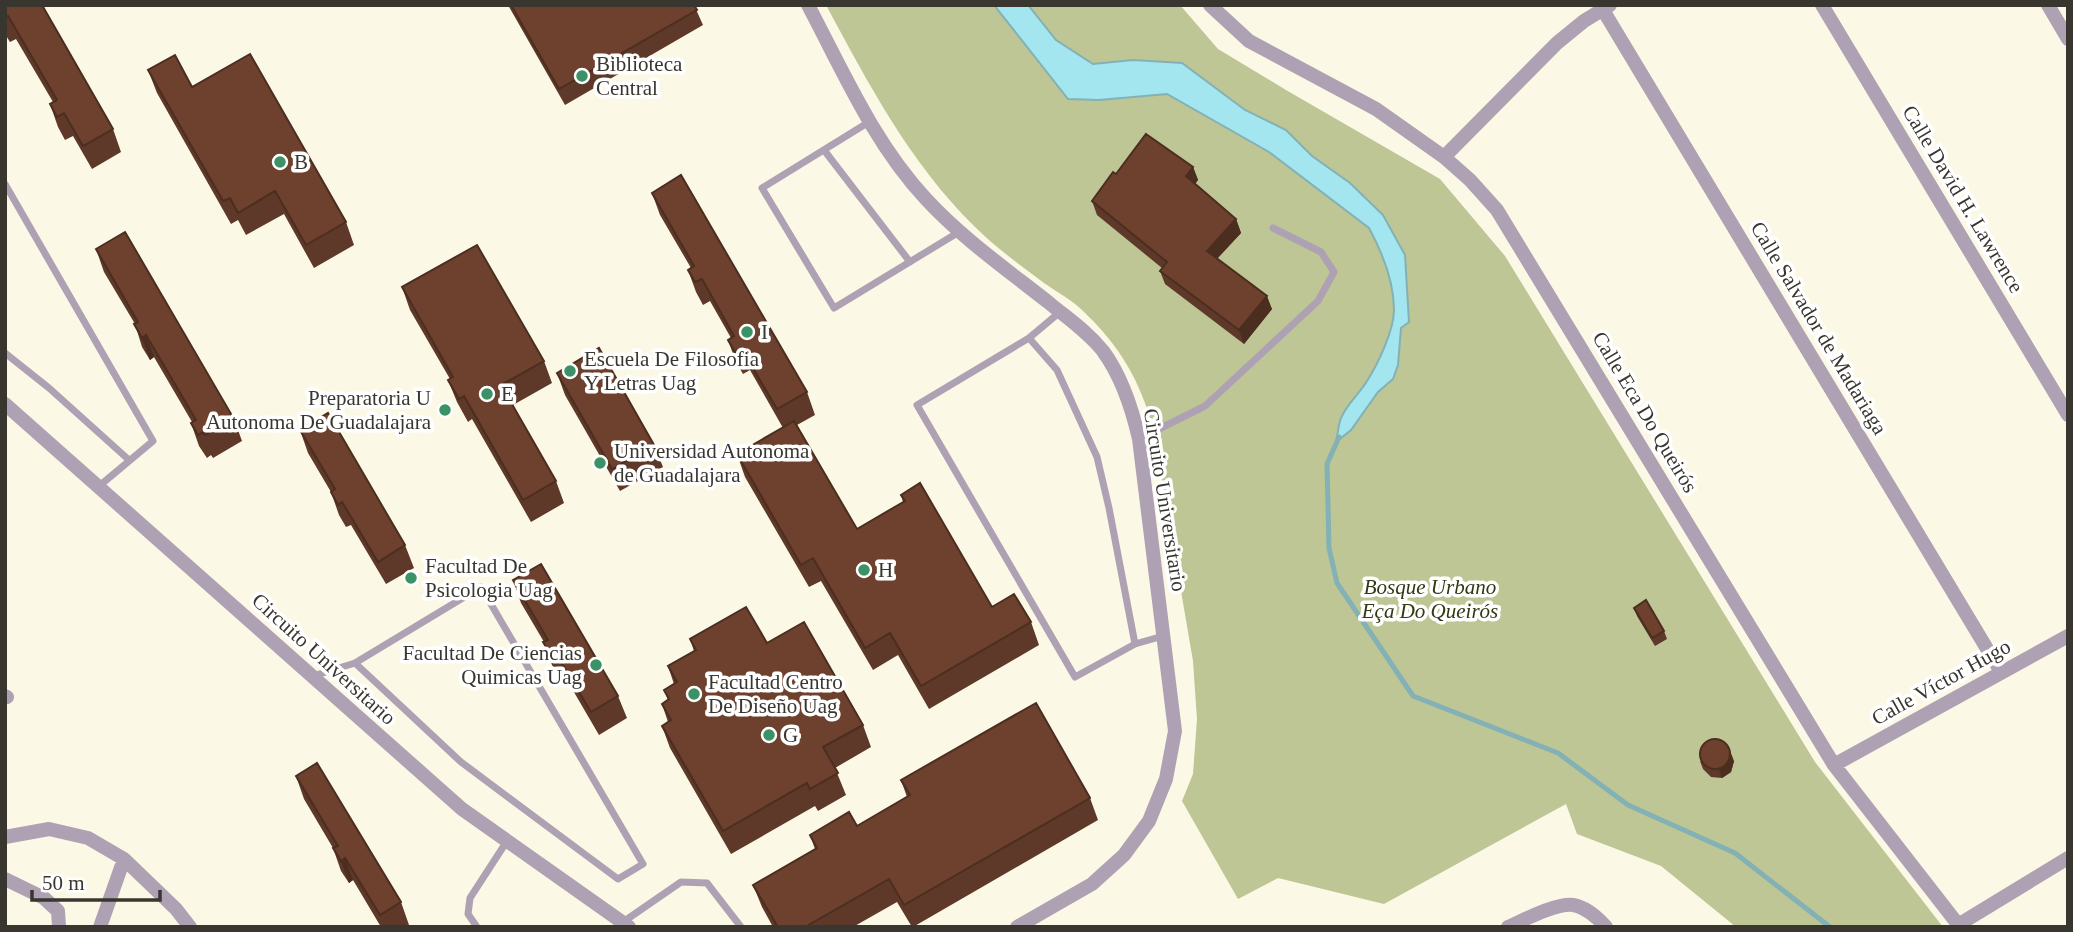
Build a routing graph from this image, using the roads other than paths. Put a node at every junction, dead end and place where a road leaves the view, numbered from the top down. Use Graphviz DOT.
graph roads {
  1 [pos="808,5"];
  2 [pos="1210,5"];
  3 [pos="1822,5"];
  4 [pos="2048,5"];
  5 [pos="1604,7"];
  6 [pos="2068,39"];
  7 [pos="869,122"];
  8 [pos="824,150"];
  9 [pos="1444,157"];
  10 [pos="5,184"];
  11 [pos="1273,228"];
  12 [pos="960,232"];
  13 [pos="910,262"];
  14 [pos="1060,312"];
  15 [pos="1029,338"];
  16 [pos="5,354"];
  17 [pos="5,404"];
  18 [pos="2068,415"];
  19 [pos="1139,439"];
  20 [pos="129,460"];
  21 [pos="98,487"];
  22 [pos="1164,635"];
  23 [pos="2068,636"];
  24 [pos="1135,644"];
  25 [pos="355,663"];
  26 [pos="2001,672"];
  27 [pos="312,677"];
  28 [pos="1834,765"];
  29 [pos="5,837"];
  30 [pos="507,841"];
  31 [pos="2068,858"];
  32 [pos="124,859"];
  33 [pos="5,879"];
  34 [pos="626,925"];
  35 [pos="1959,926"];
  36 [pos="59,927"];
  37 [pos="100,927"];
  38 [pos="190,927"];
  39 [pos="477,927"];
  40 [pos="741,927"];
  41 [pos="1017,927"];
  42 [pos="1508,927"];
  43 [pos="1606,927"];
  1 -- 7 [label="street, Circuito Universitario"];
  2 -- 9 [label="street, Calle Eca Do Queirós"];
  3 -- 18 [label="street, Calle David H. Lawrence"];
  4 -- 6 [label="street"];
  5 -- 9 [label="street"];
  5 -- 26 [label="street, Calle Salvador de Madariaga"];
  7 -- 8 [label="lane"];
  7 -- 12 [label="street, Circuito Universitario"];
  8 -- 13 [label="lane"];
  8 -- 13 [label="lane"];
  9 -- 28 [label="street, Calle Eca Do Queirós"];
  10 -- 20 [label="lane"];
  11 -- 19 [label="lane"];
  12 -- 13 [label="lane"];
  12 -- 14 [label="street, Circuito Universitario"];
  14 -- 15 [label="lane"];
  14 -- 19 [label="street, Circuito Universitario"];
  15 -- 24 [label="lane"];
  15 -- 24 [label="lane"];
  16 -- 20 [label="lane"];
  17 -- 21 [label="street, Circuito Universitario"];
  19 -- 22 [label="street, Circuito Universitario"];
  20 -- 21 [label="lane"];
  21 -- 27 [label="street, Circuito Universitario"];
  22 -- 24 [label="lane"];
  22 -- 41 [label="street, Circuito Universitario"];
  23 -- 26 [label="street, Calle Víctor Hugo"];
  25 -- 25 [label="lane"];
  25 -- 27 [label="lane"];
  26 -- 28 [label="street, Calle Víctor Hugo"];
  27 -- 30 [label="street, Circuito Universitario"];
  28 -- 35 [label="street, Calle Eca Do Queirós"];
  29 -- 32 [label="street"];
  30 -- 34 [label="street, Circuito Universitario"];
  30 -- 39 [label="lane"];
  31 -- 35 [label="street"];
  32 -- 37 [label="street"];
  32 -- 38 [label="street"];
  33 -- 36 [label="street"];
  34 -- 40 [label="lane"];
  42 -- 43 [label="street"];
}
